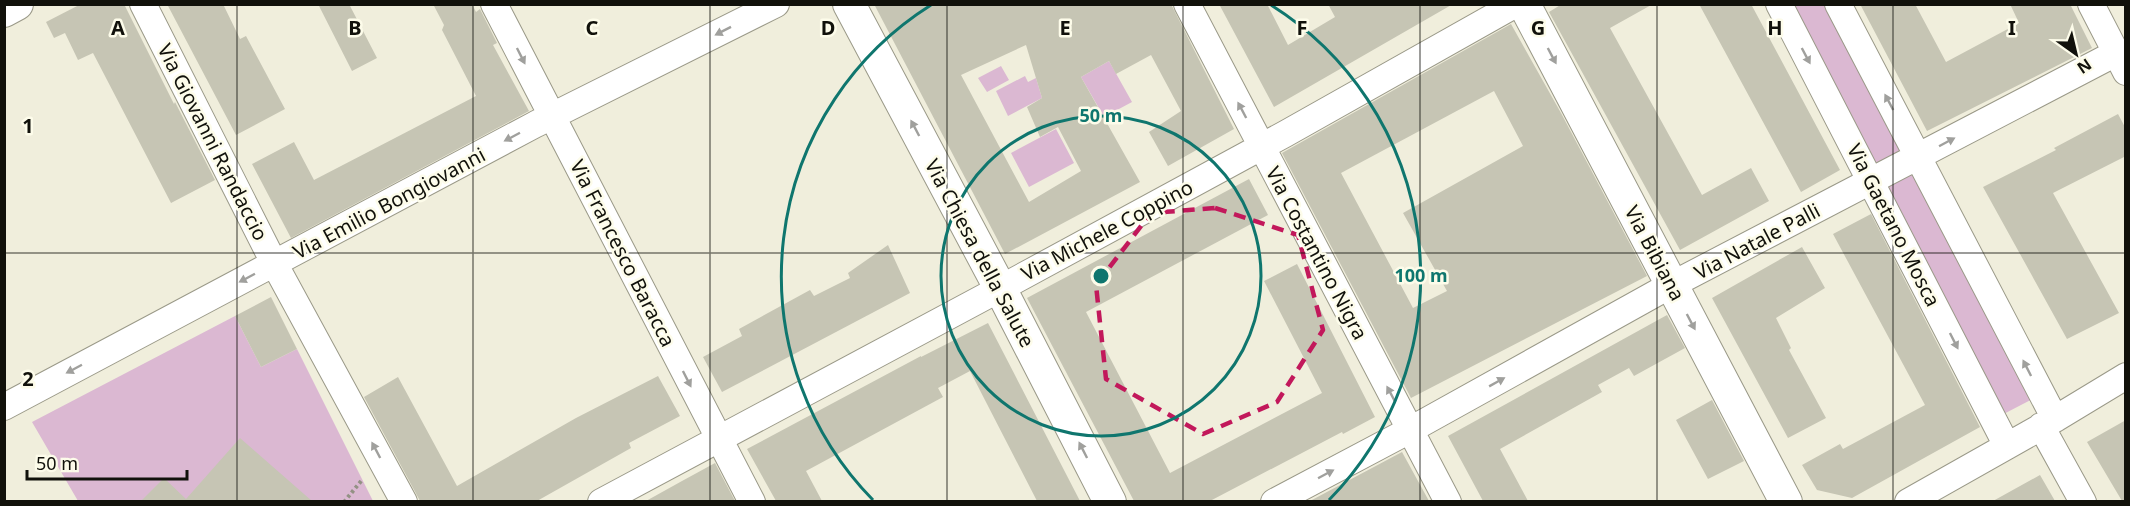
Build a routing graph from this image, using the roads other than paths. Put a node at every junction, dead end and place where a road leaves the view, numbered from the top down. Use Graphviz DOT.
graph roads {
  1 [pos="17,4"];
  2 [pos="143,4"];
  3 [pos="494,4"];
  4 [pos="776,4"];
  5 [pos="849,4"];
  6 [pos="1187,4"];
  7 [pos="1516,4"];
  8 [pos="1524,4"];
  9 [pos="1779,4"];
  10 [pos="1838,4"];
  11 [pos="2091,4"];
  12 [pos="4,11"];
  13 [pos="2121,62"];
  14 [pos="552,116"];
  15 [pos="1261,147"];
  16 [pos="1918,157"];
  17 [pos="1871,181"];
  18 [pos="274,263"];
  19 [pos="1672,285"];
  20 [pos="1000,288"];
  21 [pos="2126,376"];
  22 [pos="4,407"];
  23 [pos="2048,423"];
  24 [pos="1410,430"];
  25 [pos="718,438"];
  26 [pos="2007,446"];
  27 [pos="404,501"];
  28 [pos="601,501"];
  29 [pos="752,501"];
  30 [pos="1110,501"];
  31 [pos="1274,501"];
  32 [pos="1448,501"];
  33 [pos="1785,501"];
  34 [pos="1908,501"];
  35 [pos="2083,501"];
  1 -- 12 [label="street"];
  2 -- 18 [label="street, Via Giovanni Randaccio"];
  3 -- 14 [label="street, Via Francesco Baracca, one-way"];
  4 -- 14 [label="street, Via Emilio Bongiovanni, one-way"];
  20 -- 5 [label="street, Via Chiesa della Salute, one-way"];
  15 -- 6 [label="street, Via Costantino Nigra, one-way"];
  7 -- 15 [label="street, Via Michele Coppino"];
  8 -- 19 [label="street, Via Bibiana, one-way"];
  9 -- 17 [label="street, Via Gaetano Mosca, one-way"];
  16 -- 10 [label="street, one-way"];
  11 -- 13 [label="street"];
  16 -- 13 [label="street, Via Natale Palli, one-way"];
  14 -- 18 [label="street, Via Emilio Bongiovanni, one-way"];
  14 -- 25 [label="street, Via Francesco Baracca, one-way"];
  15 -- 20 [label="street, Via Michele Coppino"];
  24 -- 15 [label="street, Via Costantino Nigra, one-way"];
  16 -- 17 [label="street, Via Natale Palli"];
  23 -- 16 [label="street, one-way"];
  17 -- 19 [label="street, Via Natale Palli"];
  17 -- 26 [label="street, Via Gaetano Mosca, one-way"];
  18 -- 22 [label="street, Via Emilio Bongiovanni, one-way"];
  27 -- 18 [label="street, Via Giovanni Randaccio, one-way"];
  24 -- 19 [label="street, Via Natale Palli, one-way"];
  19 -- 33 [label="street, Via Bibiana, one-way"];
  20 -- 25 [label="street, Via Michele Coppino"];
  30 -- 20 [label="street, Via Chiesa della Salute, one-way"];
  21 -- 23 [label="street"];
  23 -- 26 [label="street"];
  23 -- 35 [label="street"];
  31 -- 24 [label="street, Via Natale Palli, one-way"];
  24 -- 32 [label="street, Via Costantino Nigra"];
  25 -- 28 [label="street, Via Michele Coppino"];
  25 -- 29 [label="street, Via Francesco Baracca"];
  26 -- 34 [label="street"];
}
